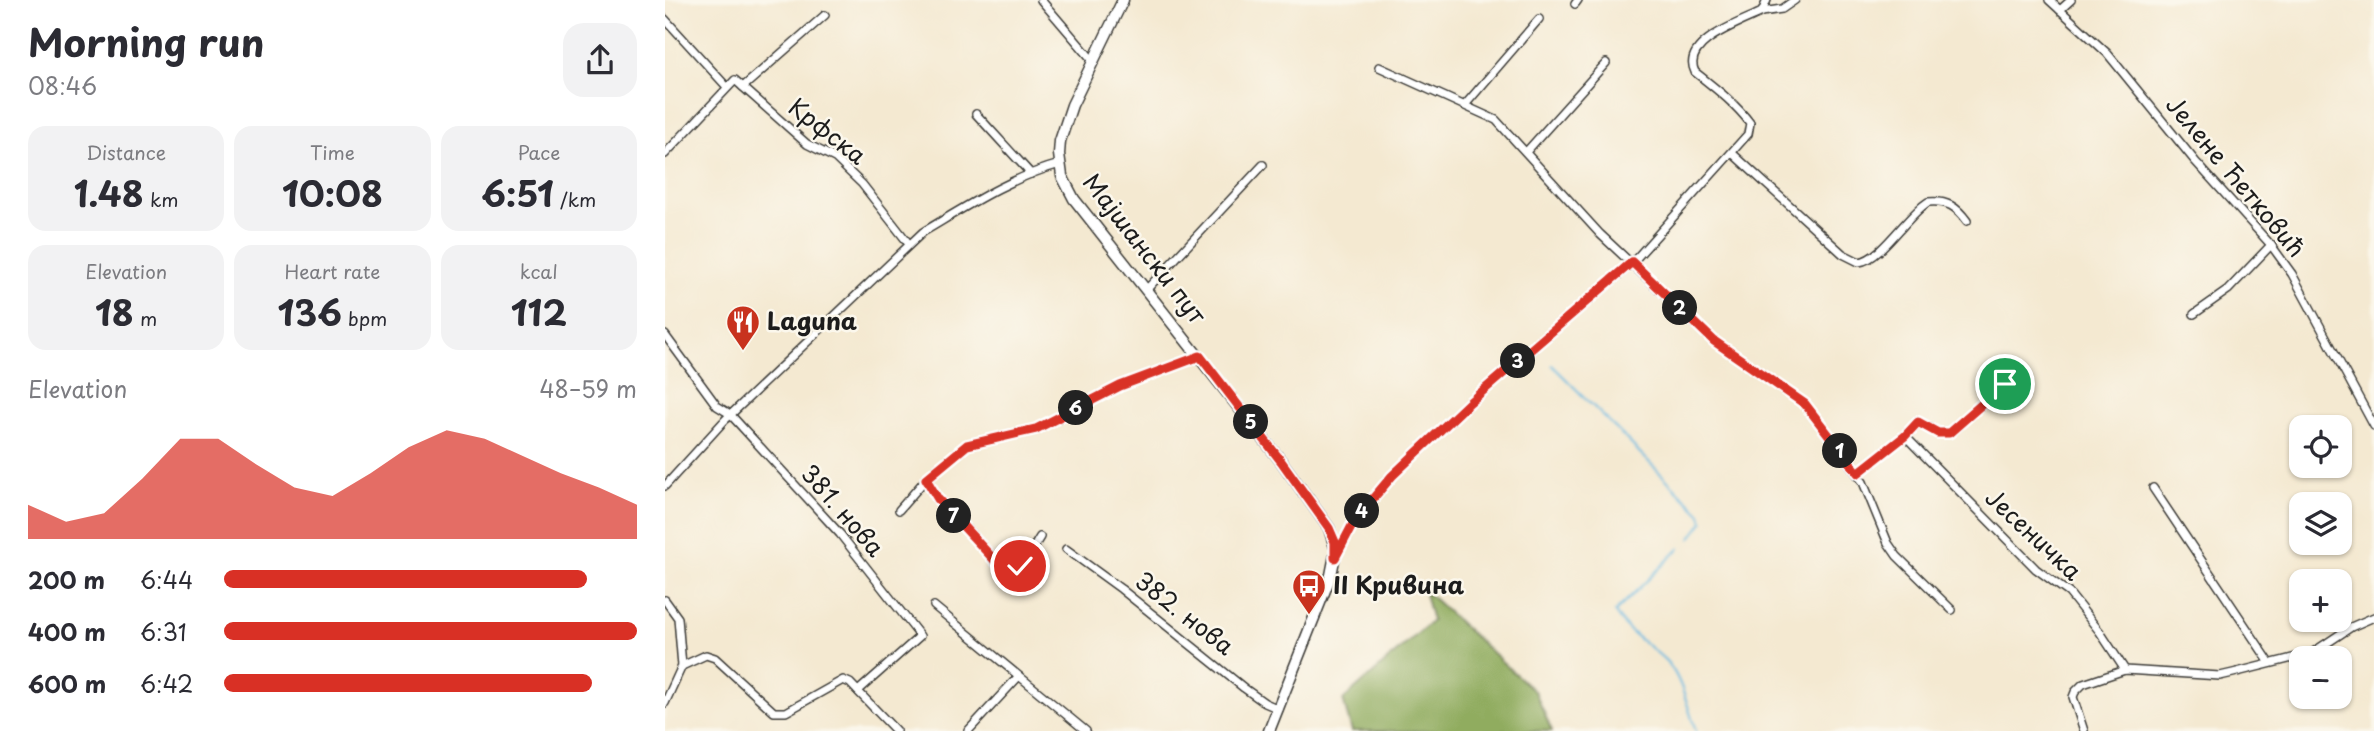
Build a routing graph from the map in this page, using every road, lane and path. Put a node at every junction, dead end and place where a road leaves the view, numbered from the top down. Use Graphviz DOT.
graph roads {
  1 [pos="1041,0"];
  2 [pos="1123,0"];
  3 [pos="1767,0"];
  4 [pos="1795,0"];
  5 [pos="2049,0"];
  6 [pos="2071,0"];
  7 [pos="2060,10"];
  8 [pos="1762,12"];
  9 [pos="825,15"];
  10 [pos="665,19"];
  11 [pos="1539,19"];
  12 [pos="1094,62"];
  13 [pos="1606,63"];
  14 [pos="1379,67"];
  15 [pos="727,87"];
  16 [pos="743,87"];
  17 [pos="1465,105"];
  18 [pos="976,114"];
  19 [pos="1526,152"];
  20 [pos="665,153"];
  21 [pos="1733,153"];
  22 [pos="1060,164"];
  23 [pos="1263,165"];
  24 [pos="1031,173"];
  25 [pos="1967,221"];
  26 [pos="909,244"];
  27 [pos="2271,245"];
  28 [pos="1632,262"];
  29 [pos="1147,289"];
  30 [pos="2194,314"];
  31 [pos="665,335"];
  32 [pos="1200,356"];
  33 [pos="2022,369"];
  34 [pos="730,414"];
  35 [pos="2374,426"];
  36 [pos="1905,436"];
  37 [pos="1858,473"];
  38 [pos="926,479"];
  39 [pos="665,486"];
  40 [pos="2153,488"];
  41 [pos="899,510"];
  42 [pos="1039,537"];
  43 [pos="1066,549"];
  44 [pos="1335,558"];
  45 [pos="665,600"];
  46 [pos="934,606"];
  47 [pos="1952,610"];
  48 [pos="2374,617"];
  49 [pos="2270,663"];
  50 [pos="682,666"];
  51 [pos="2125,670"];
  52 [pos="1018,677"];
  53 [pos="858,691"];
  54 [pos="665,703"];
  55 [pos="1279,709"];
  56 [pos="896,731"];
  57 [pos="968,731"];
  58 [pos="1086,731"];
  59 [pos="1269,731"];
  60 [pos="2084,731"];
  1 -- 12 [label="street"];
  2 -- 12 [label="street, Мајшански пут"];
  3 -- 8 [label="street"];
  4 -- 8 [label="street"];
  5 -- 7 [label="street, Јелене Ћетковић"];
  6 -- 7 [label="street"];
  7 -- 27 [label="street, Јелене Ћетковић"];
  8 -- 21 [label="street"];
  9 -- 16 [label="street"];
  10 -- 15 [label="street"];
  11 -- 17 [label="street"];
  12 -- 22 [label="street, Мајшански пут"];
  13 -- 19 [label="street"];
  14 -- 17 [label="street"];
  15 -- 16 [label="street"];
  15 -- 20 [label="street"];
  16 -- 26 [label="street, Крфска"];
  17 -- 19 [label="street"];
  18 -- 24 [label="street"];
  19 -- 28 [label="street"];
  21 -- 25 [label="street"];
  21 -- 28 [label="street"];
  22 -- 24 [label="street"];
  22 -- 29 [label="street, Мајшански пут"];
  23 -- 29 [label="street"];
  24 -- 26 [label="street"];
  26 -- 34 [label="street"];
  27 -- 30 [label="street"];
  27 -- 35 [label="street, Јелене Ћетковић"];
  28 -- 37 [label="street"];
  28 -- 44 [label="street"];
  29 -- 32 [label="street, Мајшански пут"];
  31 -- 34 [label="street, 381. нова"];
  32 -- 38 [label="street"];
  32 -- 44 [label="street, Мајшански пут"];
  33 -- 36 [label="street"];
  34 -- 39 [label="street"];
  34 -- 53 [label="street, 381. нова"];
  36 -- 37 [label="street"];
  36 -- 51 [label="street, Јесеничка"];
  37 -- 47 [label="street"];
  38 -- 41 [label="street"];
  38 -- 42 [label="street"];
  40 -- 49 [label="street"];
  43 -- 55 [label="street, 382. нова"];
  44 -- 55 [label="street"];
  45 -- 50 [label="street"];
  46 -- 52 [label="street"];
  48 -- 49 [label="street"];
  49 -- 51 [label="street"];
  50 -- 53 [label="street"];
  50 -- 54 [label="street"];
  51 -- 60 [label="street"];
  52 -- 57 [label="street"];
  52 -- 58 [label="street"];
  53 -- 56 [label="street"];
  55 -- 59 [label="street"];
}
